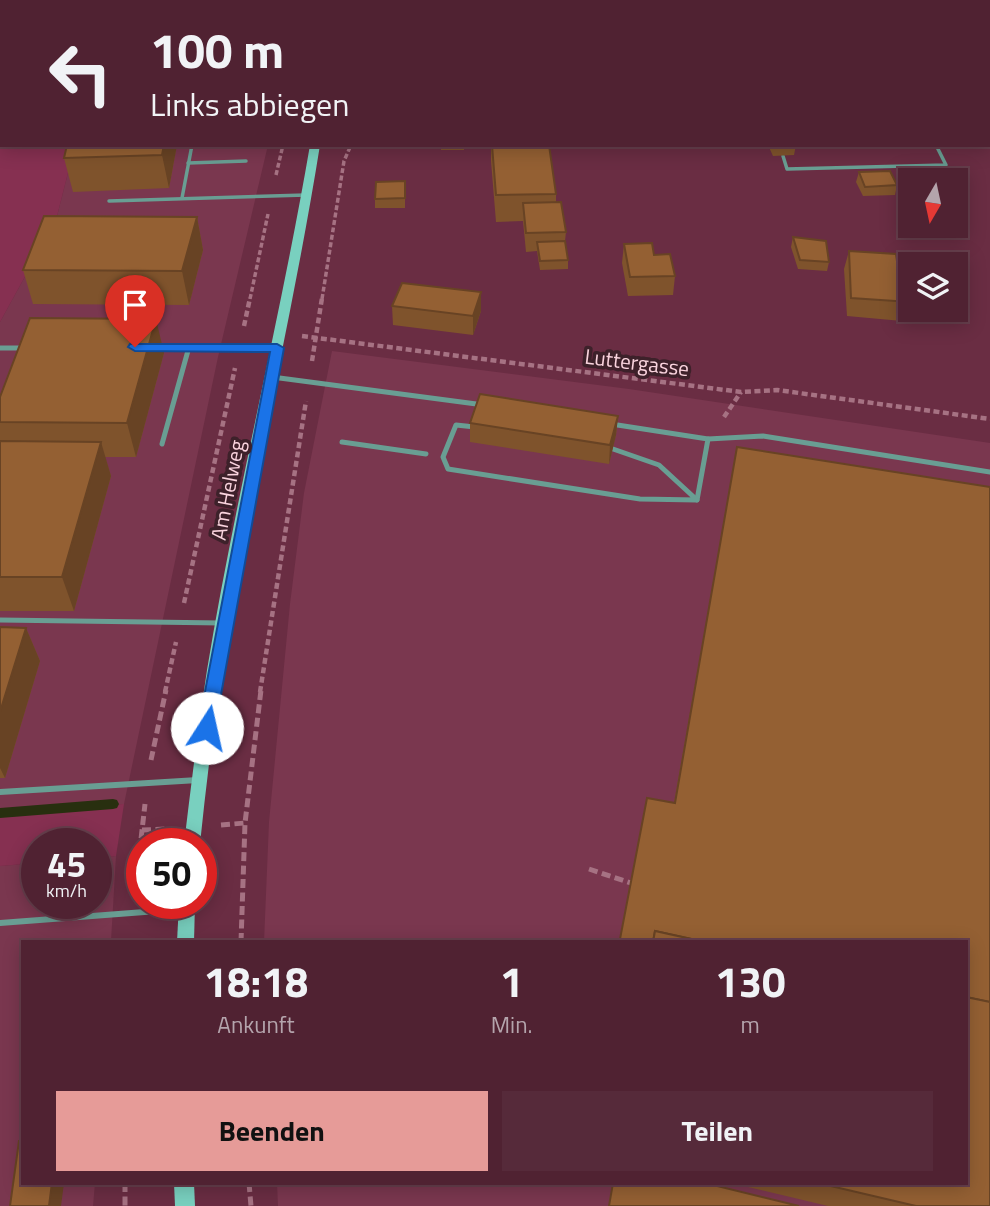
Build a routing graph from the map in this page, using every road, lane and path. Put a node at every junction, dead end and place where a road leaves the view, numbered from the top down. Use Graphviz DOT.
graph roads {
  1 [pos="192,147"];
  2 [pos="283,147"];
  3 [pos="315,147"];
  4 [pos="322,147"];
  5 [pos="350,147"];
  6 [pos="937,147"];
  7 [pos="783,156"];
  8 [pos="246,160"];
  9 [pos="188,163"];
  10 [pos="312,164"];
  11 [pos="272,195"];
  12 [pos="306,195"];
  13 [pos="182,198"];
  14 [pos="109,201"];
  15 [pos="316,336"];
  16 [pos="278,341"];
  17 [pos="148,347"];
  18 [pos="189,347"];
  19 [pos="0,348"];
  20 [pos="27,348"];
  21 [pos="239,348"];
  22 [pos="272,377"];
  23 [pos="309,380"];
  24 [pos="487,406"];
  25 [pos="990,419"];
  26 [pos="597,422"];
  27 [pos="475,427"];
  28 [pos="708,439"];
  29 [pos="342,442"];
  30 [pos="162,444"];
  31 [pos="612,449"];
  32 [pos="426,454"];
  33 [pos="990,472"];
  34 [pos="697,500"];
  35 [pos="0,620"];
  36 [pos="180,622"];
  37 [pos="225,623"];
  38 [pos="198,780"];
  39 [pos="147,782"];
  40 [pos="0,792"];
  41 [pos="142,828"];
  42 [pos="194,828"];
  43 [pos="589,869"];
  44 [pos="631,883"];
  45 [pos="126,912"];
  46 [pos="186,919"];
  47 [pos="0,923"];
  48 [pos="185,940"];
  49 [pos="241,940"];
  50 [pos="125,1185"];
  51 [pos="184,1185"];
  52 [pos="249,1185"];
  53 [pos="125,1206"];
  54 [pos="185,1206"];
  55 [pos="251,1206"];
  1 -- 9 [label="lane"];
  2 -- 11 [label="path"];
  3 -- 10 [label="main road, Am Helweg"];
  4 -- 10 [label="main road"];
  5 -- 15 [label="path"];
  6 -- 7 [label="lane"];
  8 -- 9 [label="lane"];
  9 -- 13 [label="lane"];
  10 -- 12 [label="main road, Am Helweg"];
  11 -- 12 [label="lane"];
  11 -- 13 [label="lane"];
  11 -- 21 [label="path"];
  12 -- 16 [label="main road, Am Helweg"];
  13 -- 14 [label="lane"];
  15 -- 16 [label="path, Luttergasse"];
  15 -- 23 [label="path"];
  15 -- 25 [label="path, Luttergasse"];
  16 -- 21 [label="lane"];
  16 -- 22 [label="main road, Am Helweg"];
  17 -- 18 [label="lane"];
  18 -- 21 [label="lane"];
  18 -- 30 [label="lane"];
  19 -- 20 [label="lane"];
  21 -- 36 [label="path"];
  22 -- 23 [label="lane"];
  22 -- 37 [label="main road, Am Helweg"];
  23 -- 24 [label="lane"];
  23 -- 49 [label="path"];
  26 -- 28 [label="lane"];
  27 -- 34 [label="lane"];
  28 -- 33 [label="lane"];
  28 -- 34 [label="lane"];
  29 -- 32 [label="lane"];
  31 -- 34 [label="lane"];
  35 -- 36 [label="lane"];
  36 -- 37 [label="lane"];
  36 -- 39 [label="path"];
  37 -- 38 [label="main road, Am Helweg"];
  38 -- 39 [label="lane"];
  38 -- 42 [label="main road, Am Helweg"];
  39 -- 40 [label="lane"];
  39 -- 41 [label="path"];
  43 -- 44 [label="path"];
  45 -- 47 [label="lane"];
  46 -- 48 [label="main road"];
  50 -- 53 [label="path"];
  51 -- 54 [label="main road"];
  52 -- 55 [label="path"];
}
